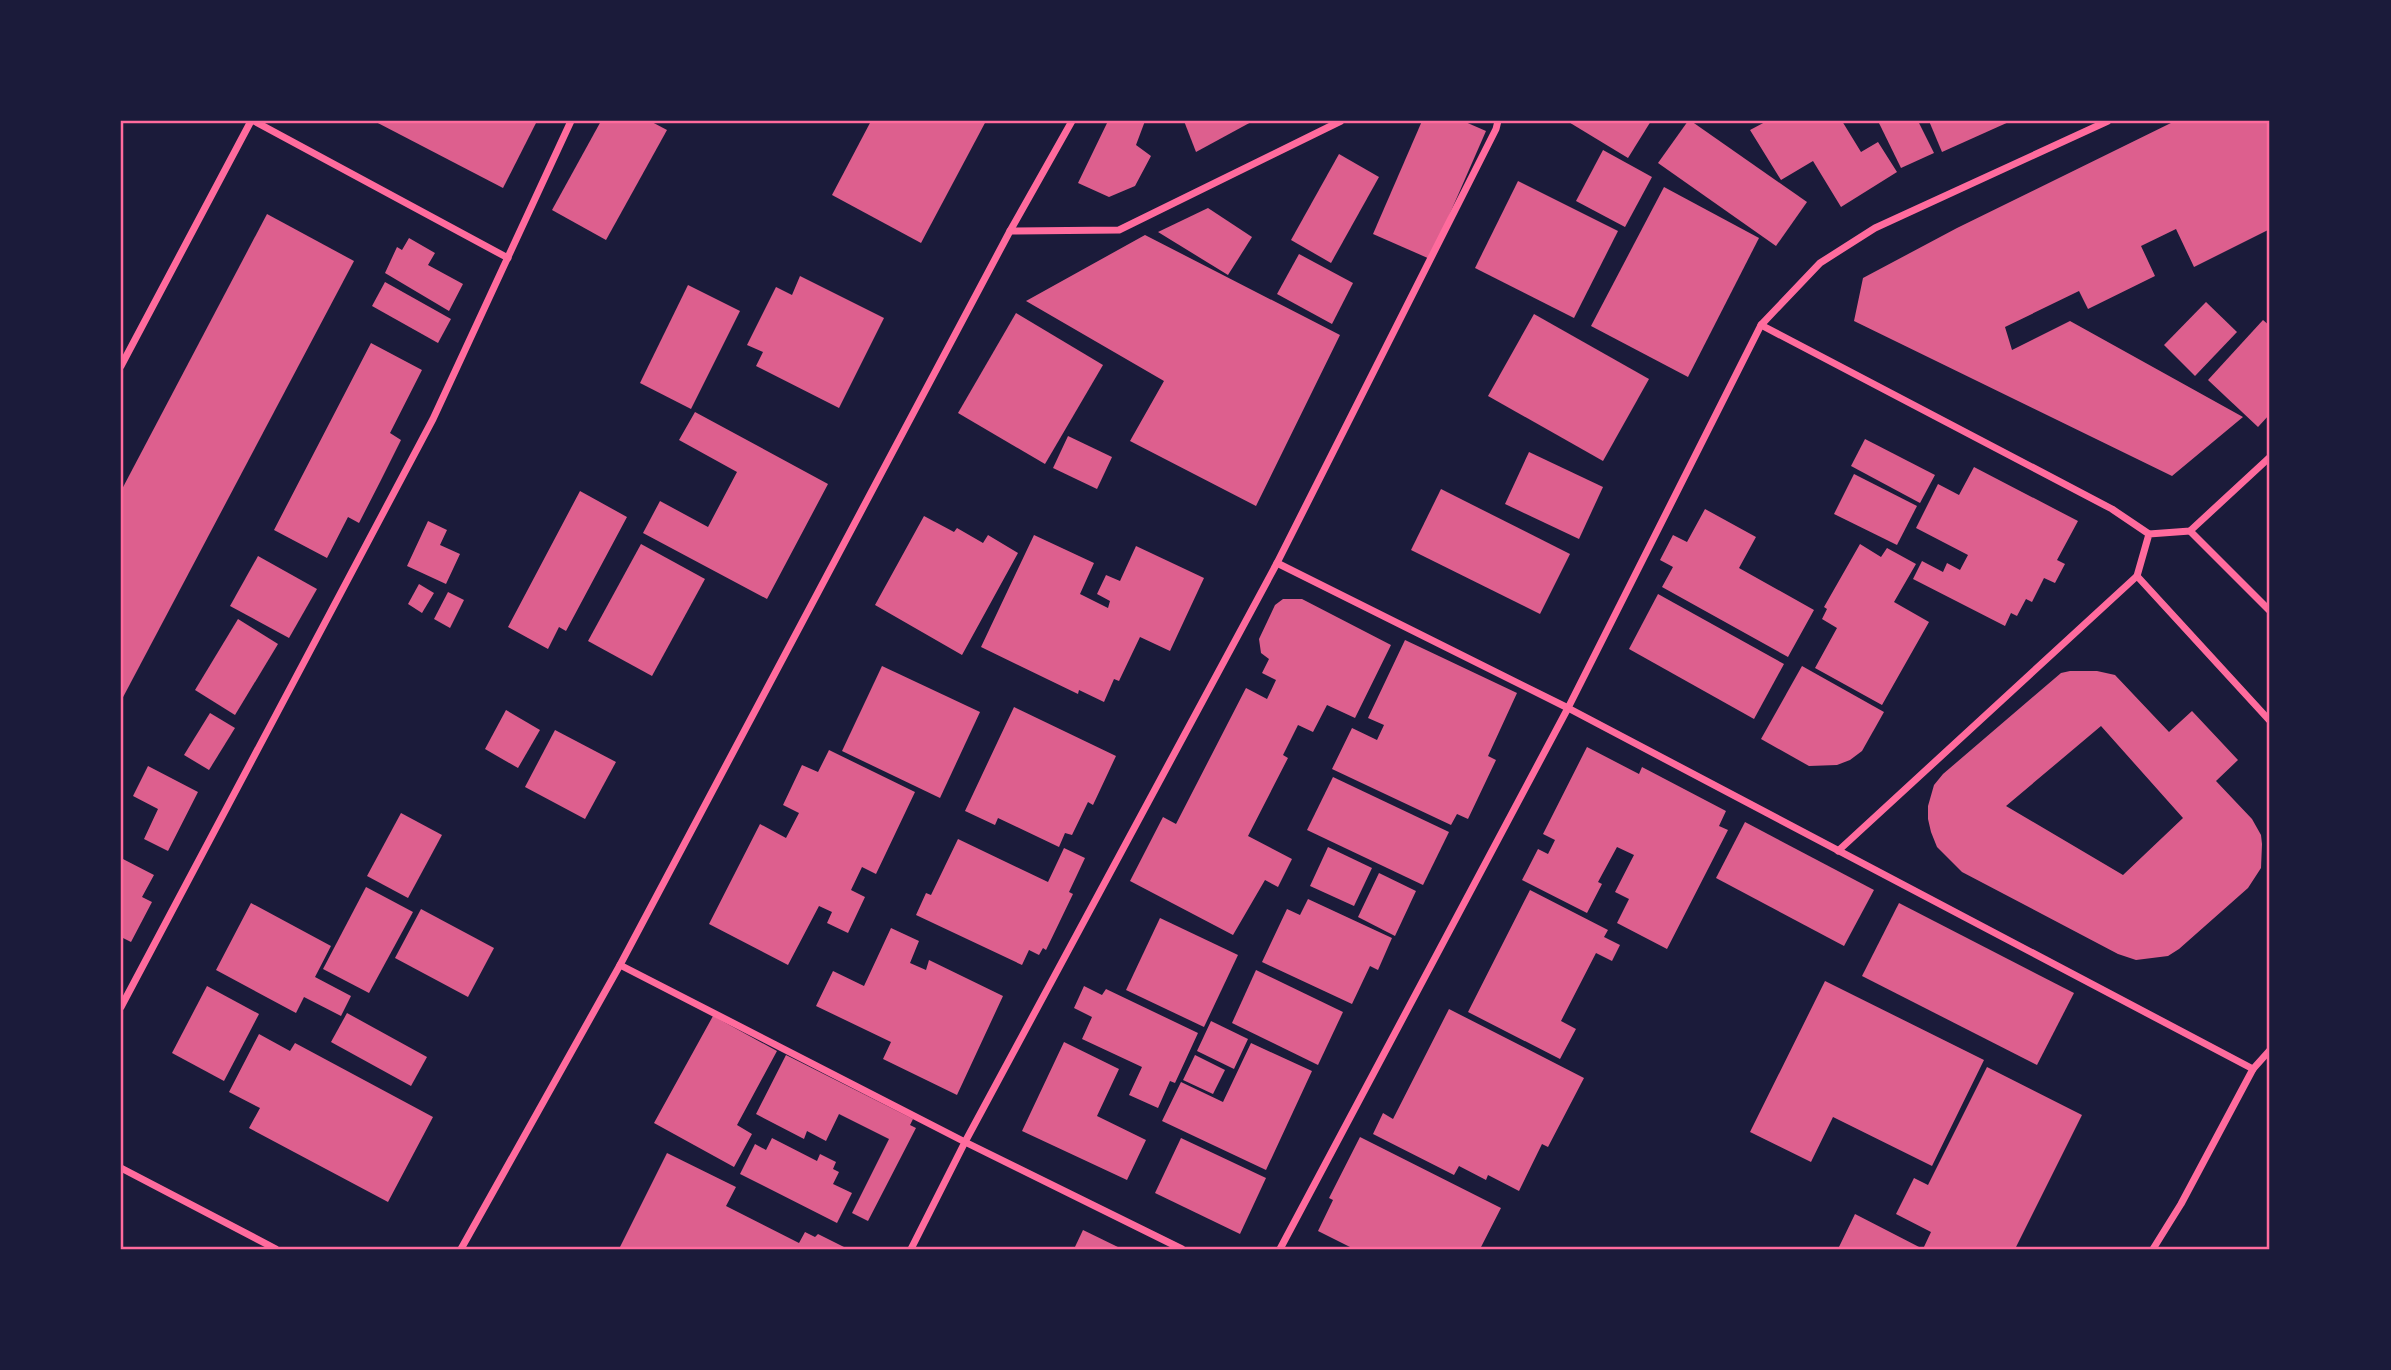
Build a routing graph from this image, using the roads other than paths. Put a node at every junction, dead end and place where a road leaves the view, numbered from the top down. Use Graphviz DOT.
graph roads {
  1 [pos="252,121"];
  2 [pos="571,121"];
  3 [pos="1072,121"];
  4 [pos="1341,121"];
  5 [pos="1498,121"];
  6 [pos="2108,121"];
  7 [pos="1010,231"];
  8 [pos="508,258"];
  9 [pos="1761,325"];
  10 [pos="121,366"];
  11 [pos="2270,457"];
  12 [pos="2190,531"];
  13 [pos="2149,534"];
  14 [pos="1276,563"];
  15 [pos="2137,576"];
  16 [pos="2270,611"];
  17 [pos="1568,708"];
  18 [pos="2270,721"];
  19 [pos="1838,851"];
  20 [pos="620,965"];
  21 [pos="121,1007"];
  22 [pos="2270,1050"];
  23 [pos="2253,1069"];
  24 [pos="965,1142"];
  25 [pos="121,1168"];
  26 [pos="276,1249"];
  27 [pos="461,1249"];
  28 [pos="911,1249"];
  29 [pos="1182,1249"];
  30 [pos="1280,1249"];
  31 [pos="2153,1249"];
  1 -- 8 [label="street"];
  1 -- 10 [label="street"];
  2 -- 8 [label="street"];
  3 -- 7 [label="street"];
  4 -- 7 [label="street"];
  5 -- 14 [label="street"];
  6 -- 9 [label="street"];
  7 -- 20 [label="street"];
  8 -- 21 [label="street"];
  9 -- 13 [label="street"];
  9 -- 17 [label="street"];
  11 -- 12 [label="street"];
  12 -- 13 [label="street"];
  12 -- 16 [label="street"];
  13 -- 15 [label="street"];
  14 -- 17 [label="street"];
  14 -- 24 [label="street"];
  15 -- 18 [label="street"];
  15 -- 19 [label="street"];
  17 -- 19 [label="street"];
  17 -- 30 [label="street"];
  19 -- 23 [label="street"];
  20 -- 24 [label="street"];
  20 -- 27 [label="street"];
  22 -- 23 [label="street"];
  23 -- 31 [label="street"];
  24 -- 28 [label="street"];
  24 -- 29 [label="street"];
  25 -- 26 [label="street"];
}
